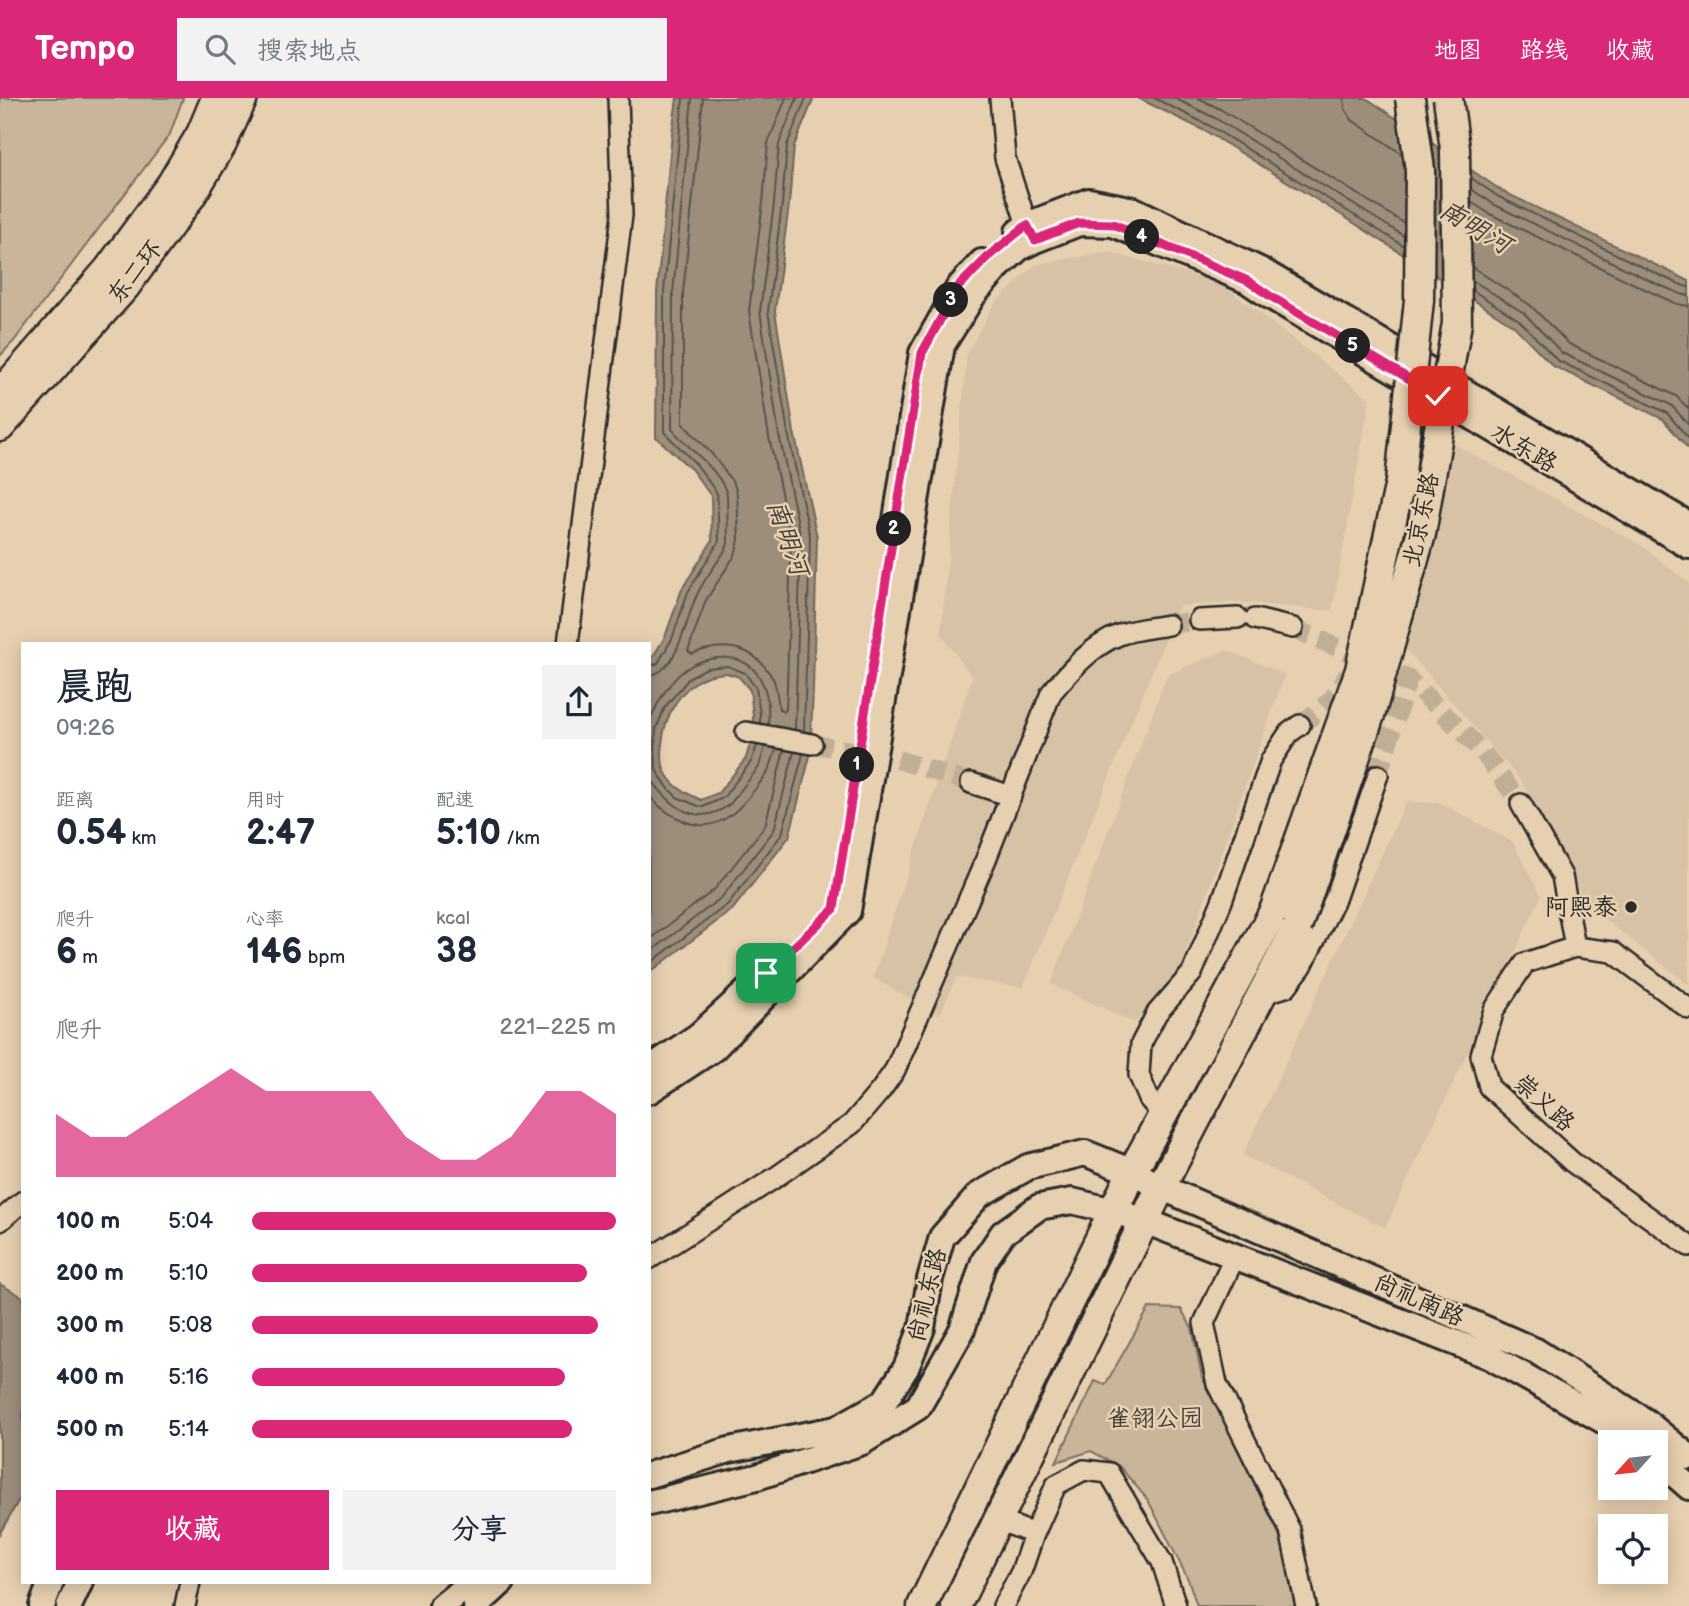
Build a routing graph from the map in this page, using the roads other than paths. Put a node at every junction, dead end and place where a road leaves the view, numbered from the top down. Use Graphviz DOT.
graph roads {
  1 [pos="216,98"];
  2 [pos="243,98"];
  3 [pos="618,98"];
  4 [pos="1000,98"];
  5 [pos="1410,98"];
  6 [pos="1448,98"];
  7 [pos="1031,232"];
  8 [pos="8,396"];
  9 [pos="0,427"];
  10 [pos="1689,525"];
  11 [pos="1689,546"];
  12 [pos="1199,620"];
  13 [pos="1168,625"];
  14 [pos="1293,628"];
  15 [pos="568,642"];
  16 [pos="1300,725"];
  17 [pos="746,732"];
  18 [pos="812,744"];
  19 [pos="1378,775"];
  20 [pos="971,783"];
  21 [pos="1011,796"];
  22 [pos="1521,804"];
  23 [pos="1575,947"];
  24 [pos="1262,994"];
  25 [pos="1689,1009"];
  26 [pos="651,1068"];
  27 [pos="651,1090"];
  28 [pos="1163,1115"];
  29 [pos="1132,1172"];
  30 [pos="1161,1187"];
  31 [pos="21,1203"];
  32 [pos="1114,1211"];
  33 [pos="0,1221"];
  34 [pos="1145,1221"];
  35 [pos="1689,1246"];
  36 [pos="1235,1256"];
  37 [pos="651,1258"];
  38 [pos="1620,1430"];
  39 [pos="1689,1457"];
  40 [pos="1668,1469"];
  41 [pos="651,1474"];
  42 [pos="1689,1487"];
  43 [pos="651,1503"];
  44 [pos="999,1520"];
  45 [pos="1034,1534"];
  46 [pos="50,1584"];
  47 [pos="79,1584"];
  48 [pos="190,1584"];
  49 [pos="470,1584"];
  50 [pos="500,1584"];
  51 [pos="42,1606"];
  52 [pos="69,1606"];
  53 [pos="185,1606"];
  54 [pos="442,1606"];
  55 [pos="476,1606"];
  56 [pos="922,1606"];
  57 [pos="956,1606"];
  58 [pos="1003,1606"];
  59 [pos="1176,1606"];
  60 [pos="1306,1606"];
  1 -- 8 [label="highway, 东二环"];
  2 -- 8 [label="highway, 东二环"];
  3 -- 15 [label="street"];
  4 -- 7 [label="street"];
  5 -- 28 [label="highway, 北京东路, bridge"];
  6 -- 24 [label="highway, 北京东路, bridge"];
  7 -- 10 [label="main road, 水东路"];
  7 -- 11 [label="main road, 水东路"];
  7 -- 26 [label="main road, 水东路"];
  7 -- 27 [label="main road, 水东路"];
  8 -- 9 [label="highway, 东二环"];
  12 -- 14 [label="street"];
  13 -- 21 [label="street"];
  16 -- 28 [label="street"];
  17 -- 18 [label="street"];
  19 -- 24 [label="street"];
  20 -- 21 [label="street"];
  21 -- 37 [label="street"];
  22 -- 23 [label="street"];
  23 -- 25 [label="street, 崇义路"];
  23 -- 35 [label="street, 崇义路"];
  24 -- 30 [label="highway, 北京东路"];
  28 -- 29 [label="highway, 北京东路"];
  29 -- 30 [label="main road, 尚礼南路"];
  29 -- 32 [label="highway, 北京东路"];
  29 -- 41 [label="main road, 尚礼东路"];
  30 -- 34 [label="highway, 北京东路"];
  30 -- 39 [label="main road, 尚礼南路"];
  31 -- 33 [label="street"];
  32 -- 34 [label="main road, 尚礼南路"];
  32 -- 43 [label="main road, 尚礼东路"];
  32 -- 56 [label="highway, 北京东路"];
  34 -- 36 [label="main road, 尚礼南路"];
  34 -- 44 [label="highway, 北京东路"];
  36 -- 38 [label="main road, 尚礼南路"];
  36 -- 60 [label="street"];
  40 -- 42 [label="main road"];
  44 -- 45 [label="street"];
  44 -- 57 [label="highway, 北京东路"];
  45 -- 58 [label="street"];
  45 -- 59 [label="street"];
  46 -- 51 [label="main road"];
  47 -- 52 [label="main road"];
  48 -- 53 [label="street"];
  49 -- 54 [label="main road"];
  50 -- 55 [label="main road"];
}
